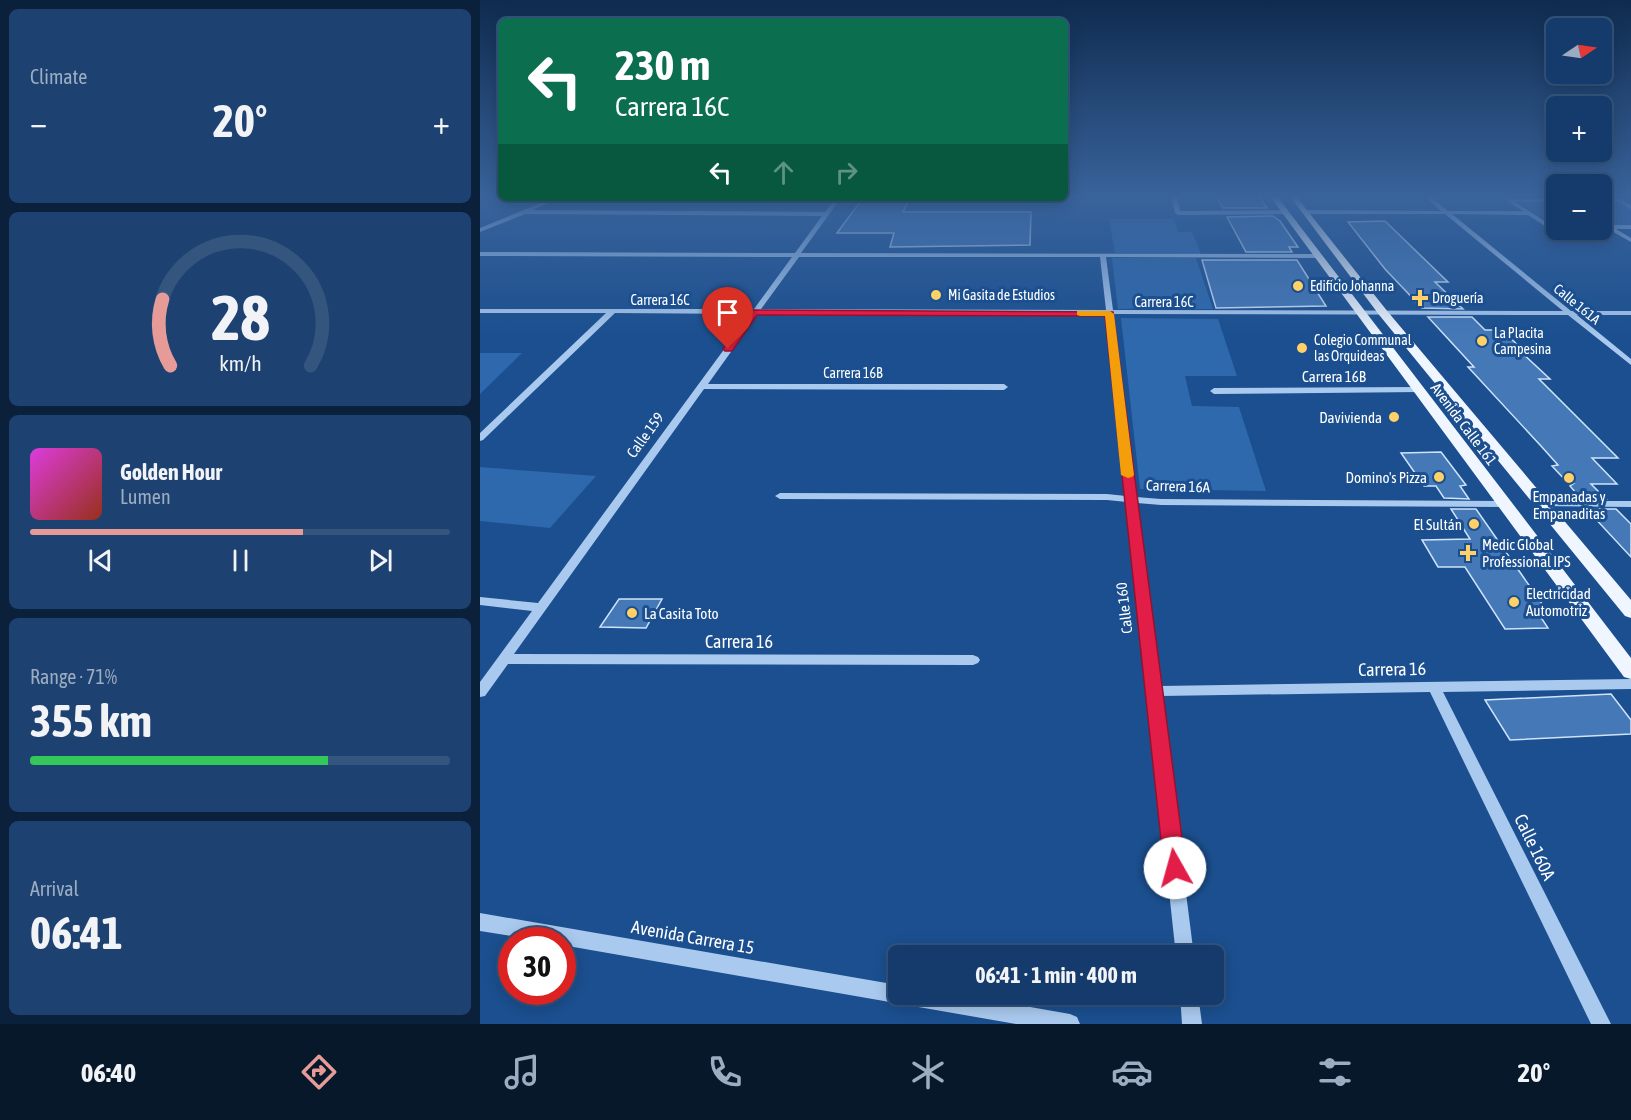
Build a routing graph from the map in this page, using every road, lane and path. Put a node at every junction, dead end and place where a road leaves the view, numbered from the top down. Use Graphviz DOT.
graph roads {
  1 [pos="805,243"];
  2 [pos="1308,243"];
  3 [pos="1329,243"];
  4 [pos="1483,243"];
  5 [pos="480,255"];
  6 [pos="796,255"];
  7 [pos="1103,256"];
  8 [pos="1318,256"];
  9 [pos="480,311"];
  10 [pos="612,312"];
  11 [pos="755,312"];
  12 [pos="1110,314"];
  13 [pos="1361,314"];
  14 [pos="1384,314"];
  15 [pos="1570,314"];
  16 [pos="1631,314"];
  17 [pos="1631,363"];
  18 [pos="702,386"];
  19 [pos="1004,387"];
  20 [pos="1214,390"];
  21 [pos="1418,390"];
  22 [pos="480,438"];
  23 [pos="780,496"];
  24 [pos="1131,499"];
  25 [pos="1504,504"];
  26 [pos="1541,504"];
  27 [pos="1631,504"];
  28 [pos="480,601"];
  29 [pos="540,609"];
  30 [pos="1631,612"];
  31 [pos="504,659"];
  32 [pos="974,660"];
  33 [pos="1631,672"];
  34 [pos="1631,684"];
  35 [pos="1434,687"];
  36 [pos="1154,691"];
  37 [pos="480,692"];
  38 [pos="480,922"];
  39 [pos="1184,945"];
  40 [pos="888,992"];
  41 [pos="962,1005"];
  42 [pos="1190,1005"];
  43 [pos="1070,1024"];
  44 [pos="1192,1024"];
  45 [pos="1601,1024"];
  1 -- 6 [label="street, Calle 159"];
  2 -- 8 [label="main road, Avenida Calle 161"];
  3 -- 14 [label="main road, Avenida Calle 161"];
  4 -- 15 [label="street, Calle 161A"];
  5 -- 6 [label="street"];
  6 -- 7 [label="street"];
  6 -- 11 [label="street, Calle 159"];
  7 -- 8 [label="street"];
  7 -- 12 [label="street, Calle 160"];
  8 -- 13 [label="main road, Avenida Calle 161"];
  9 -- 10 [label="street, Carrera 16C"];
  10 -- 11 [label="street, Carrera 16C"];
  10 -- 22 [label="street"];
  11 -- 12 [label="street, Carrera 16C"];
  11 -- 18 [label="street, Calle 159"];
  12 -- 13 [label="street, Carrera 16C"];
  12 -- 24 [label="street, Calle 160"];
  13 -- 14 [label="street, Carrera 16C"];
  13 -- 21 [label="main road, Avenida Calle 161"];
  14 -- 15 [label="street, Carrera 16C"];
  14 -- 26 [label="main road, Avenida Calle 161"];
  15 -- 16 [label="street, Carrera 16C"];
  15 -- 17 [label="street, Calle 161A"];
  18 -- 19 [label="street, Carrera 16B"];
  18 -- 29 [label="street, Calle 159"];
  20 -- 21 [label="street, Carrera 16B"];
  21 -- 25 [label="main road, Avenida Calle 161"];
  23 -- 24 [label="street, Carrera 16A"];
  24 -- 25 [label="street, Carrera 16A"];
  24 -- 36 [label="street, Calle 160"];
  25 -- 33 [label="main road, Avenida Calle 161"];
  26 -- 27 [label="street"];
  26 -- 30 [label="main road, Avenida Calle 161"];
  28 -- 29 [label="street"];
  29 -- 31 [label="street, Calle 159"];
  31 -- 32 [label="street, Carrera 16"];
  31 -- 37 [label="street, Calle 159"];
  34 -- 35 [label="street, Carrera 16"];
  35 -- 36 [label="street, Carrera 16"];
  35 -- 45 [label="street, Calle 160A"];
  36 -- 39 [label="street, Calle 160"];
  38 -- 40 [label="street, Avenida Carrera 15"];
  41 -- 43 [label="street, Avenida Carrera 15"];
  42 -- 44 [label="street"];
}
